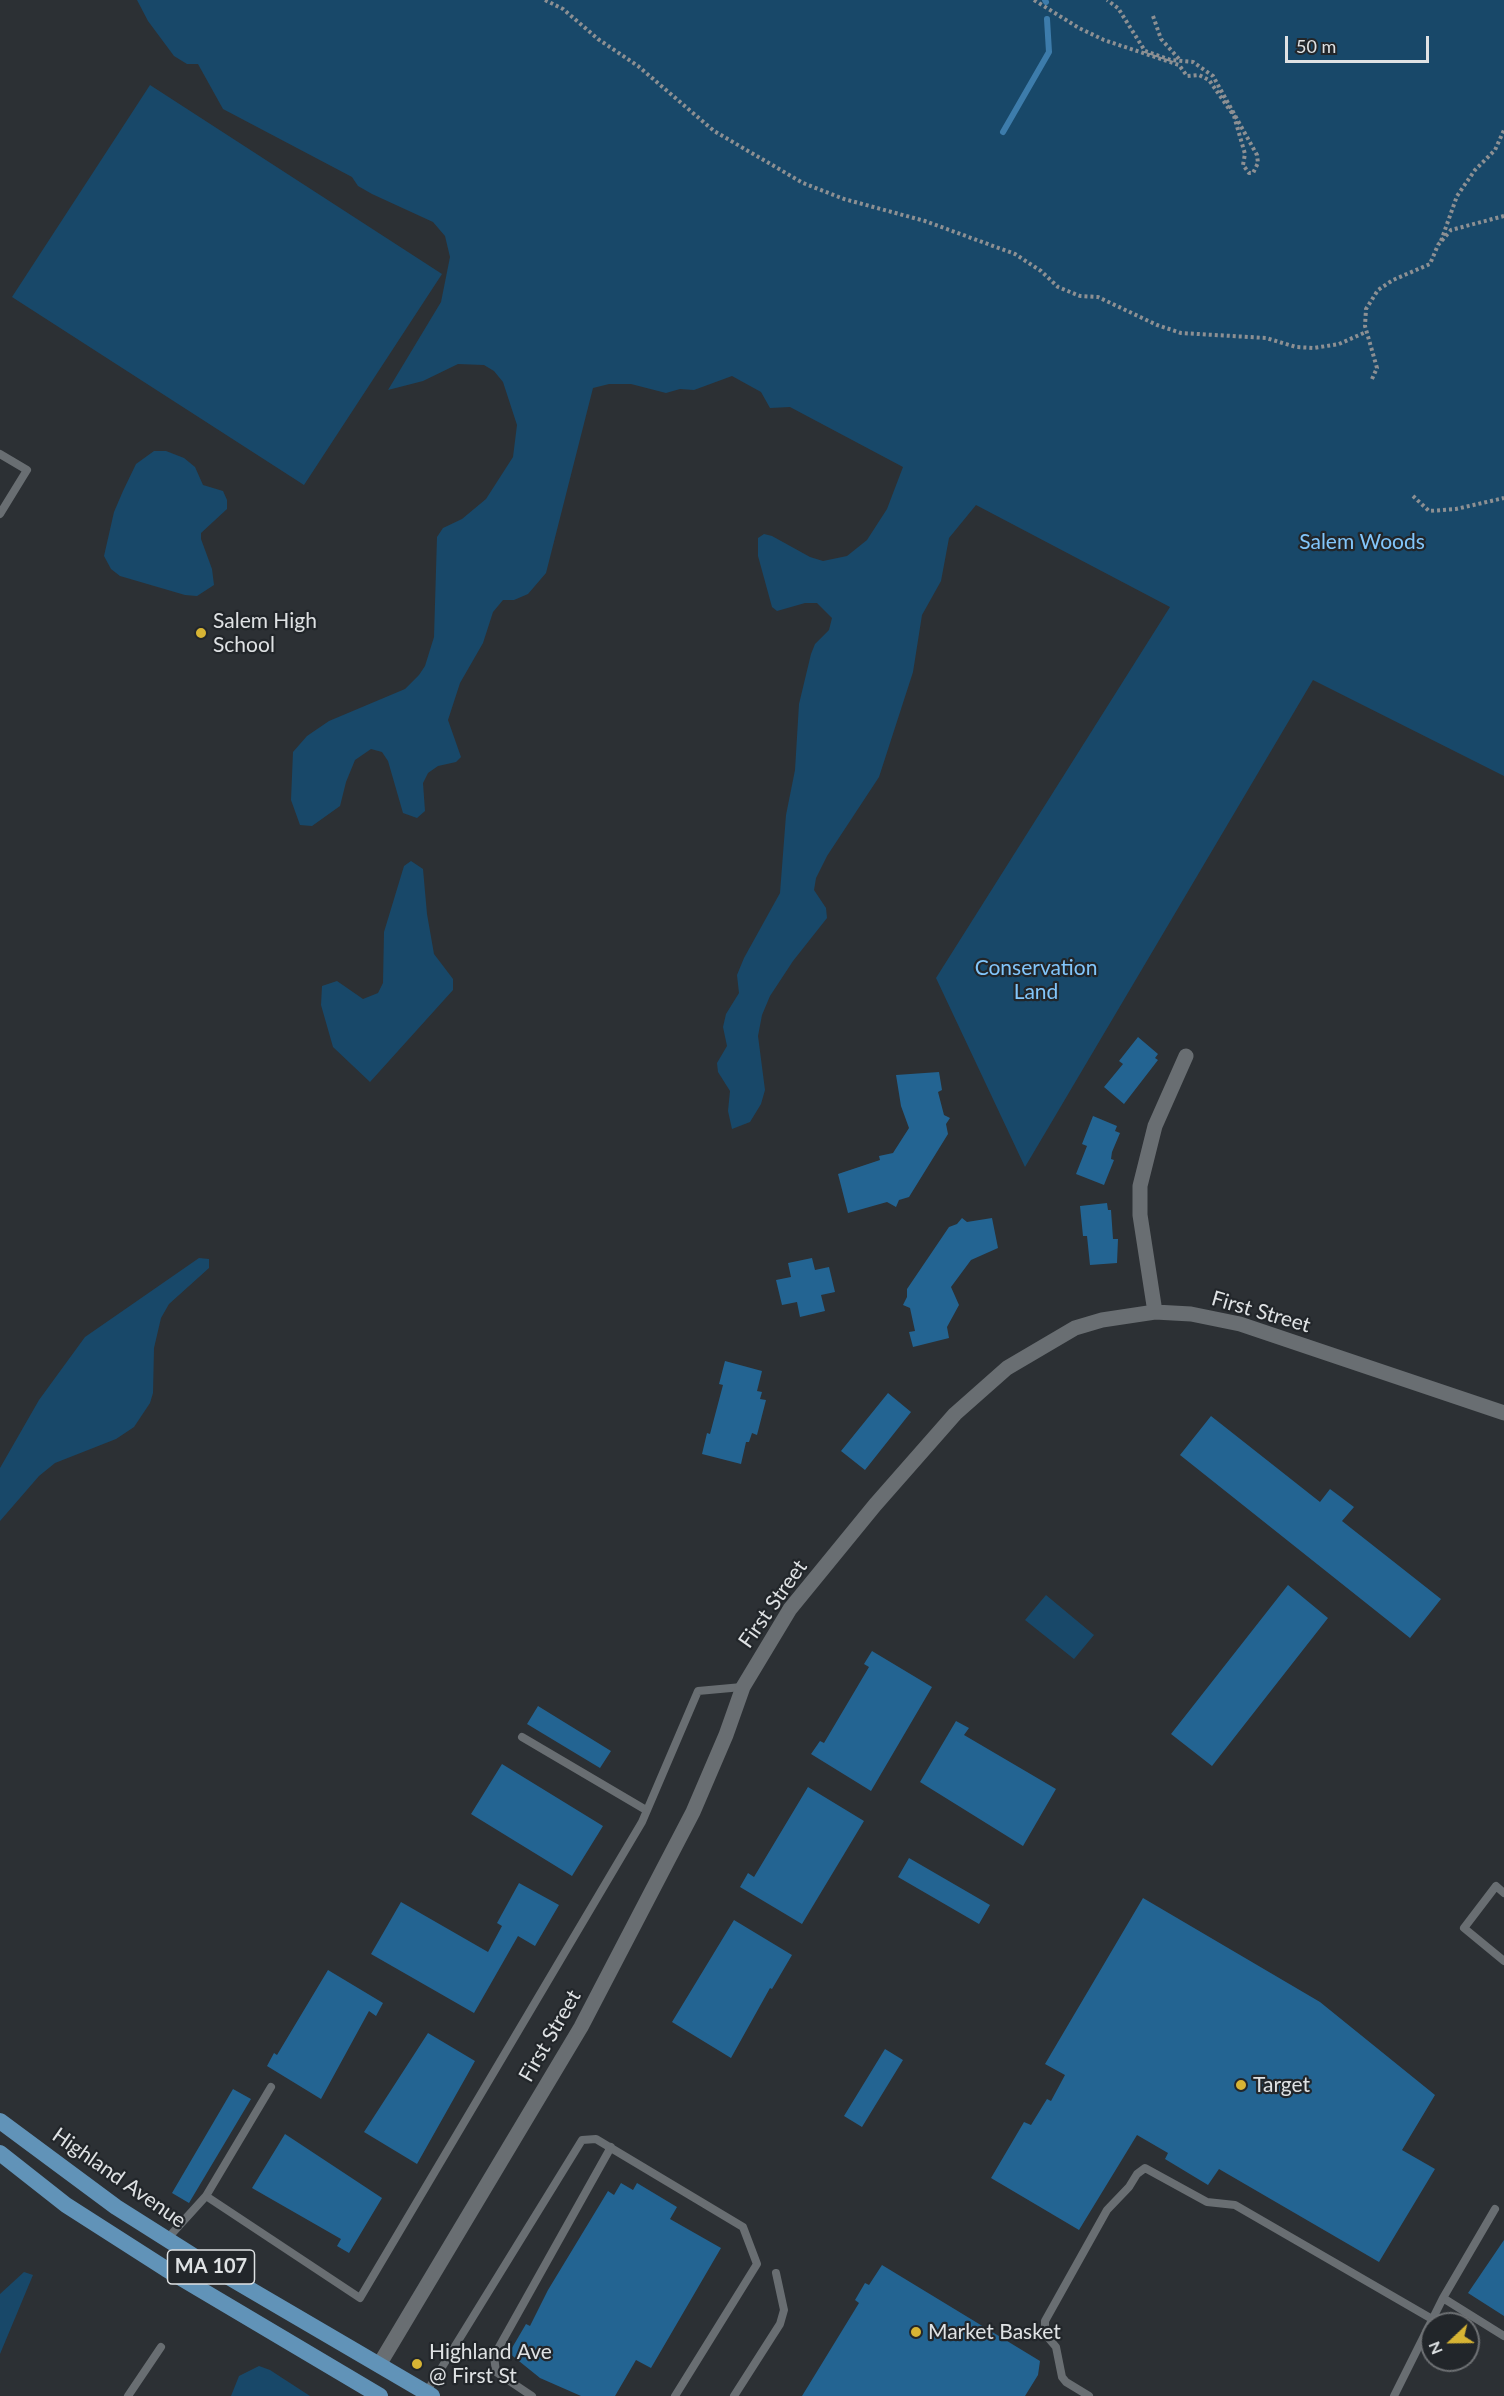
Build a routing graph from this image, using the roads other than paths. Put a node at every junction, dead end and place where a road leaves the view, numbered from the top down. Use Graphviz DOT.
graph roads {
  1 [pos="0,454"];
  2 [pos="0,514"];
  3 [pos="1186,1056"];
  4 [pos="1155,1312"];
  5 [pos="1504,1413"];
  6 [pos="743,1687"];
  7 [pos="522,1737"];
  8 [pos="646,1810"];
  9 [pos="1504,1893"];
  10 [pos="1504,1961"];
  11 [pos="271,2087"];
  12 [pos="0,2121"];
  13 [pos="612,2147"];
  14 [pos="0,2153"];
  15 [pos="206,2196"];
  16 [pos="1494,2209"];
  17 [pos="167,2239"];
  18 [pos="776,2273"];
  19 [pos="1443,2298"];
  20 [pos="1420,2312"];
  21 [pos="1436,2312"];
  22 [pos="1504,2336"];
  23 [pos="1420,2343"];
  24 [pos="161,2347"];
  25 [pos="379,2365"];
  26 [pos="429,2394"];
  27 [pos="128,2396"];
  28 [pos="380,2396"];
  29 [pos="532,2396"];
  30 [pos="675,2396"];
  31 [pos="734,2396"];
  32 [pos="1089,2396"];
  33 [pos="1394,2396"];
  1 -- 2 [label="lane"];
  3 -- 4 [label="street"];
  4 -- 5 [label="street, First Street"];
  4 -- 6 [label="street, First Street"];
  6 -- 8 [label="lane"];
  6 -- 25 [label="street, First Street"];
  7 -- 8 [label="lane"];
  8 -- 15 [label="lane"];
  9 -- 10 [label="lane"];
  11 -- 15 [label="lane"];
  12 -- 17 [label="main road, Highland Avenue / MA 107"];
  13 -- 26 [label="lane"];
  13 -- 29 [label="lane"];
  13 -- 30 [label="lane"];
  14 -- 28 [label="main road, MA 107"];
  15 -- 17 [label="lane"];
  16 -- 19 [label="lane"];
  17 -- 25 [label="main road, Highland Avenue / MA 107"];
  18 -- 31 [label="lane"];
  19 -- 21 [label="lane"];
  19 -- 22 [label="lane"];
  20 -- 32 [label="lane"];
  23 -- 33 [label="lane"];
  24 -- 27 [label="lane"];
  25 -- 26 [label="main road, Highland Avenue / MA 107"];
}
